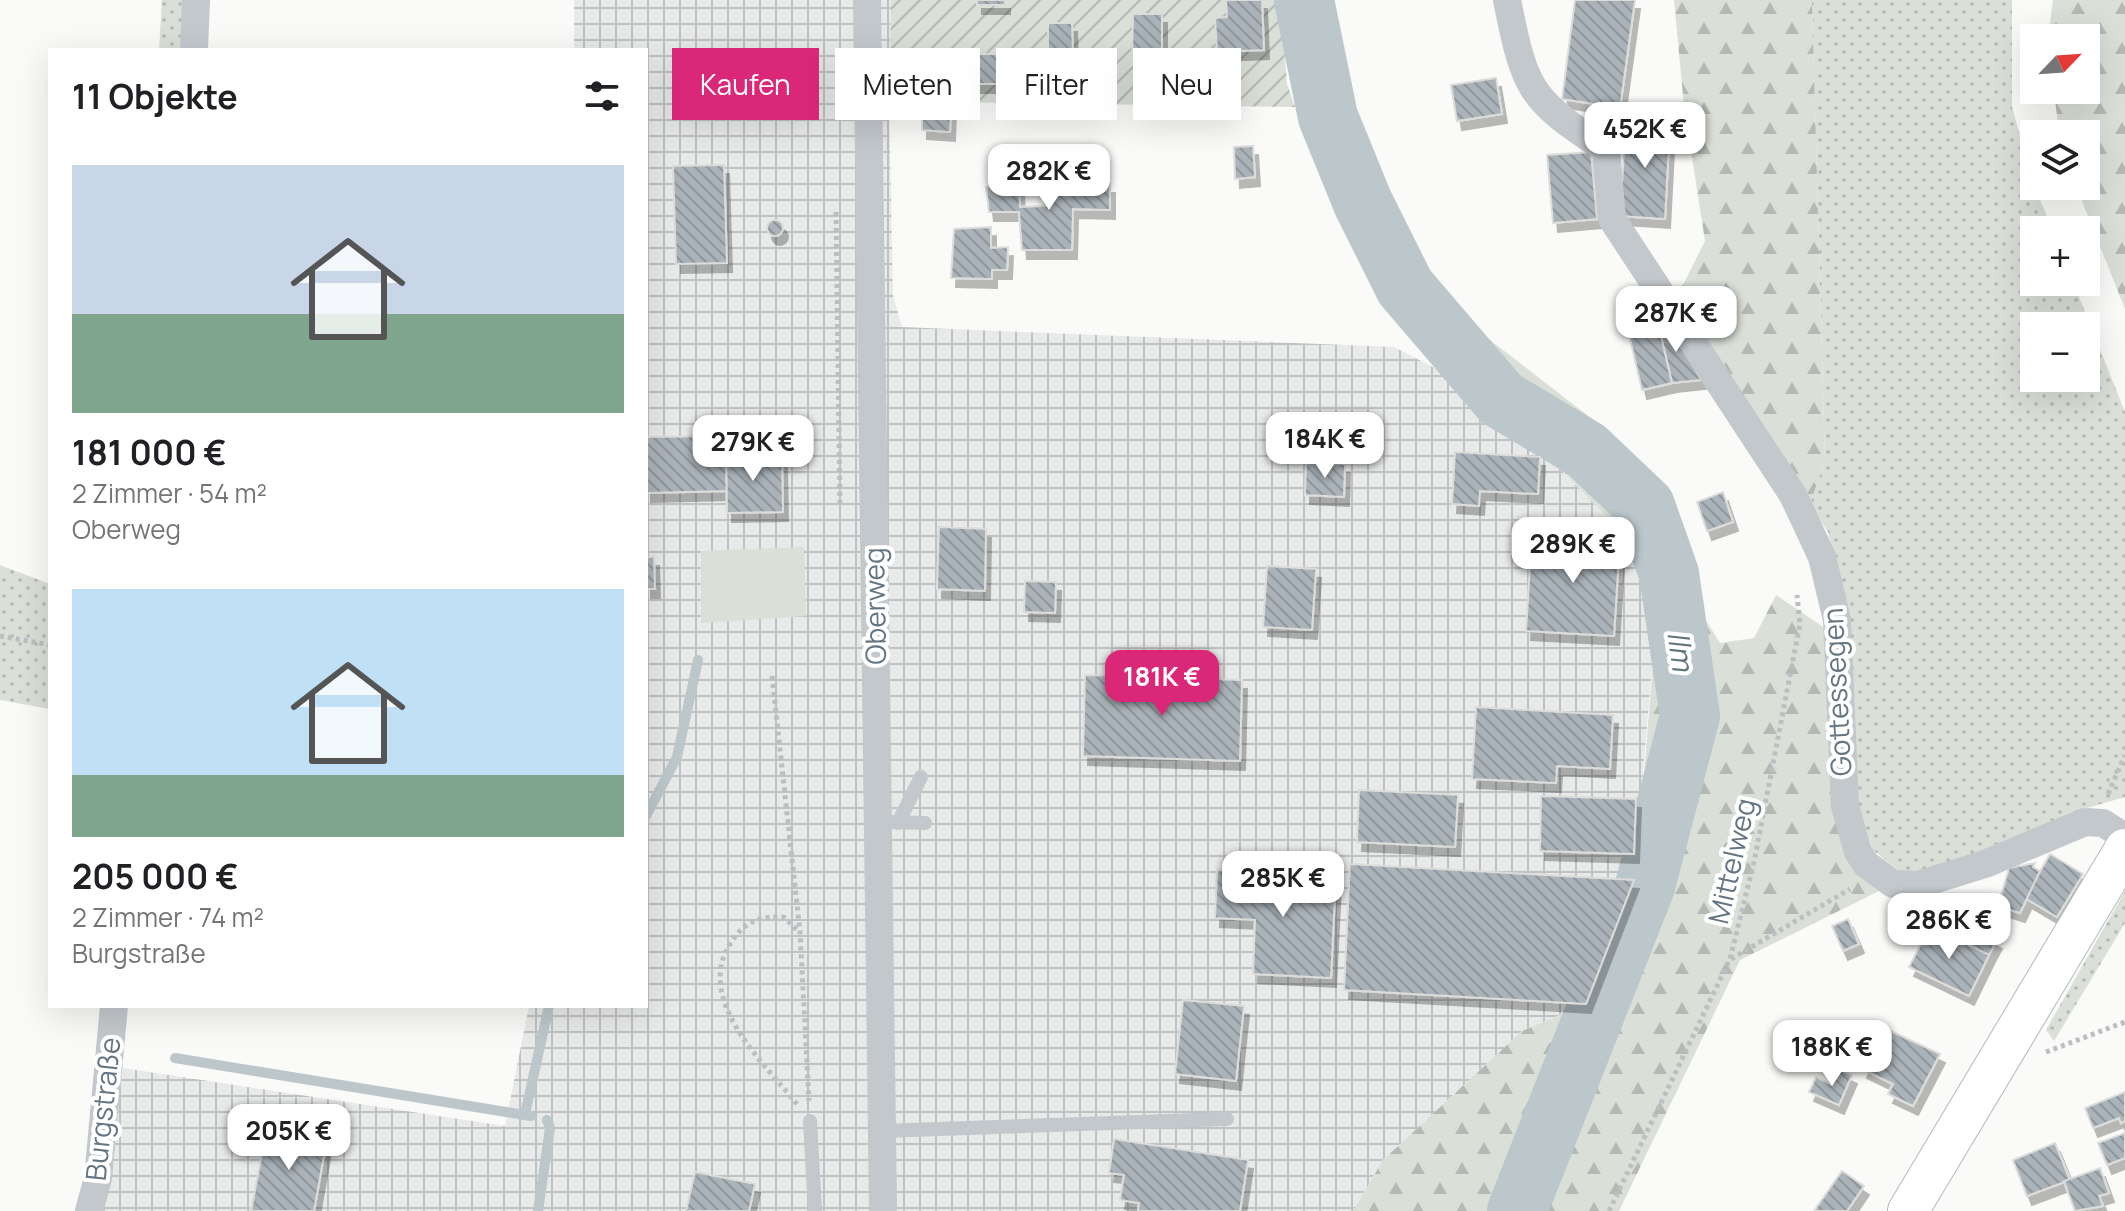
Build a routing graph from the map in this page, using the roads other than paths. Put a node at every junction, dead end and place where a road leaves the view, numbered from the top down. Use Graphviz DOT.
graph roads {
  1 [pos="196,0"];
  2 [pos="867,0"];
  3 [pos="1507,0"];
  4 [pos="194,48"];
  5 [pos="921,777"];
  6 [pos="888,822"];
  7 [pos="925,823"];
  8 [pos="2118,837"];
  9 [pos="114,1008"];
  10 [pos="1227,1119"];
  11 [pos="810,1121"];
  12 [pos="882,1131"];
  13 [pos="89,1211"];
  14 [pos="815,1211"];
  15 [pos="883,1211"];
  16 [pos="1908,1211"];
  1 -- 4 [label="street"];
  2 -- 6 [label="street, Oberweg"];
  3 -- 8 [label="street, Gottessegen"];
  5 -- 6 [label="lane"];
  6 -- 7 [label="lane"];
  6 -- 12 [label="street, Oberweg"];
  8 -- 16 [label="main road"];
  9 -- 13 [label="street, Burgstraße"];
  10 -- 12 [label="lane"];
  11 -- 14 [label="lane"];
  12 -- 15 [label="street, Oberweg"];
}
